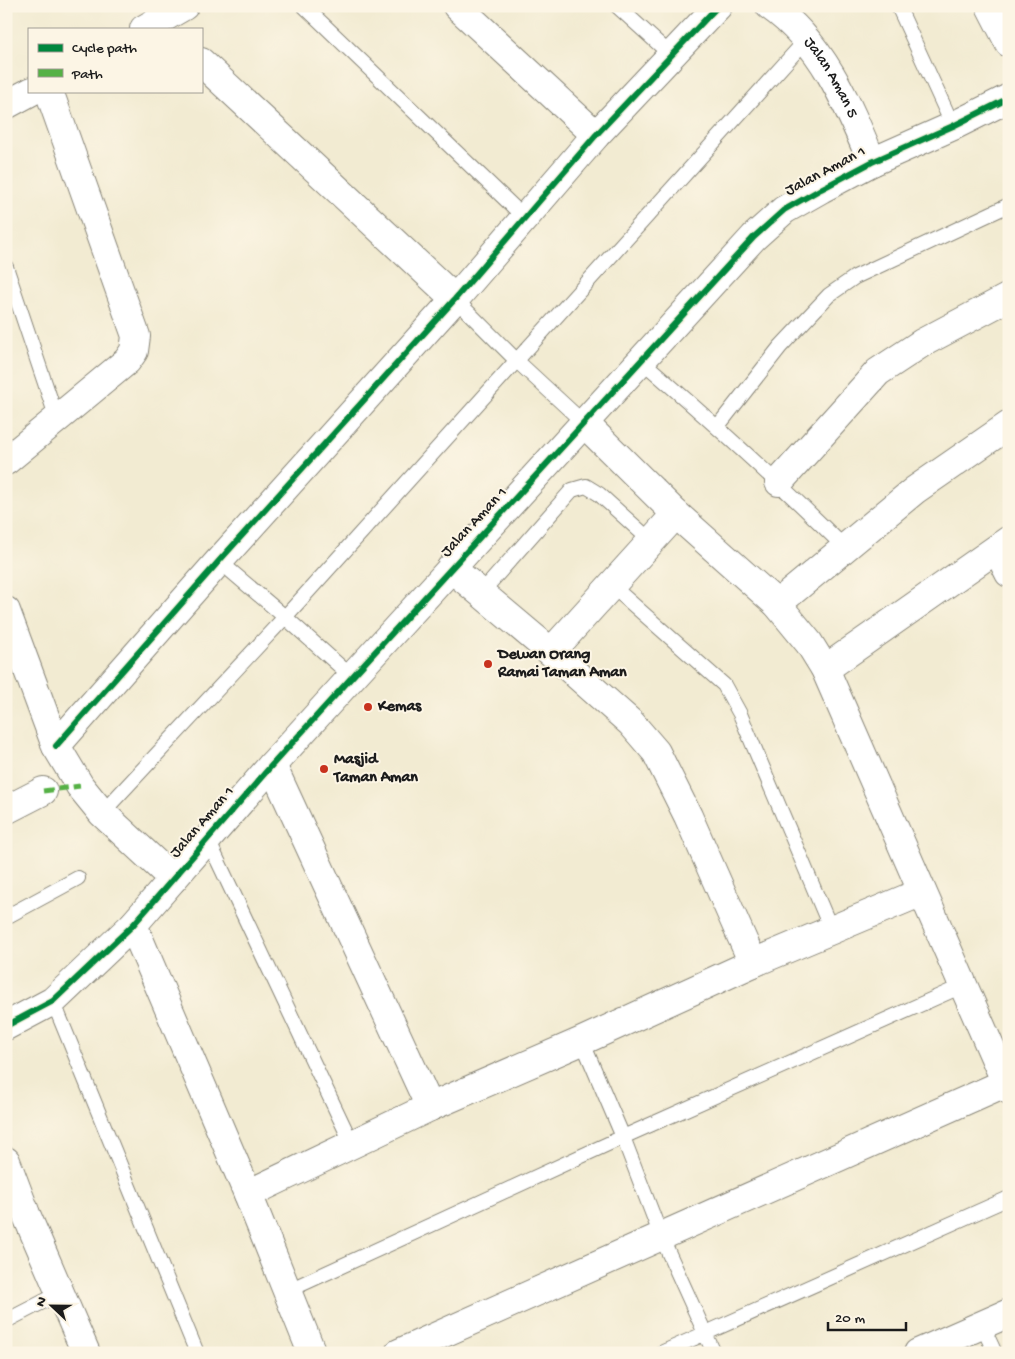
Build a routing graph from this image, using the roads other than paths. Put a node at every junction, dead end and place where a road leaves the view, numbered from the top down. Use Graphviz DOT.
graph roads {
  1 [pos="184,6"];
  2 [pos="304,6"];
  3 [pos="457,6"];
  4 [pos="617,6"];
  5 [pos="718,6"];
  6 [pos="770,6"];
  7 [pos="898,6"];
  8 [pos="990,6"];
  9 [pos="156,26"];
  10 [pos="807,39"];
  11 [pos="1009,43"];
  12 [pos="671,55"];
  13 [pos="202,63"];
  14 [pos="30,92"];
  15 [pos="49,92"];
  16 [pos="1009,98"];
  17 [pos="6,105"];
  18 [pos="953,126"];
  19 [pos="596,135"];
  20 [pos="872,162"];
  21 [pos="1009,205"];
  22 [pos="525,218"];
  23 [pos="6,268"];
  24 [pos="1009,297"];
  25 [pos="455,299"];
  26 [pos="517,361"];
  27 [pos="642,361"];
  28 [pos="58,419"];
  29 [pos="585,424"];
  30 [pos="1009,425"];
  31 [pos="718,426"];
  32 [pos="6,461"];
  33 [pos="779,482"];
  34 [pos="676,514"];
  35 [pos="651,541"];
  36 [pos="1003,544"];
  37 [pos="844,547"];
  38 [pos="218,561"];
  39 [pos="452,568"];
  40 [pos="1009,572"];
  41 [pos="611,585"];
  42 [pos="480,593"];
  43 [pos="777,604"];
  44 [pos="6,611"];
  45 [pos="285,617"];
  46 [pos="551,652"];
  47 [pos="825,669"];
  48 [pos="352,677"];
  49 [pos="56,746"];
  50 [pos="272,765"];
  51 [pos="43,791"];
  52 [pos="6,810"];
  53 [pos="102,813"];
  54 [pos="208,840"];
  55 [pos="78,878"];
  56 [pos="173,879"];
  57 [pos="922,892"];
  58 [pos="6,917"];
  59 [pos="132,925"];
  60 [pos="831,929"];
  61 [pos="753,963"];
  62 [pos="962,986"];
  63 [pos="52,1001"];
  64 [pos="6,1026"];
  65 [pos="582,1041"];
  66 [pos="1007,1086"];
  67 [pos="430,1107"];
  68 [pos="622,1137"];
  69 [pos="352,1144"];
  70 [pos="6,1161"];
  71 [pos="248,1194"];
  72 [pos="1009,1198"];
  73 [pos="16,1220"];
  74 [pos="661,1236"];
  75 [pos="287,1291"];
  76 [pos="60,1293"];
  77 [pos="1009,1312"];
  78 [pos="6,1322"];
  79 [pos="982,1325"];
  80 [pos="705,1332"];
  81 [pos="86,1353"];
  82 [pos="197,1353"];
  83 [pos="312,1353"];
  84 [pos="399,1353"];
  85 [pos="661,1353"];
  86 [pos="714,1353"];
  87 [pos="918,1353"];
  88 [pos="995,1353"];
  1 -- 9 [label="street"];
  2 -- 22 [label="lane"];
  3 -- 19 [label="street"];
  4 -- 12 [label="lane"];
  5 -- 12 [label="street"];
  6 -- 10 [label="street, Jalan Aman 5"];
  7 -- 18 [label="lane"];
  8 -- 11 [label="street"];
  10 -- 20 [label="street, Jalan Aman 5"];
  10 -- 26 [label="lane"];
  12 -- 19 [label="street"];
  13 -- 25 [label="street"];
  14 -- 17 [label="street"];
  15 -- 28 [label="street"];
  16 -- 18 [label="street, Jalan Aman 1"];
  18 -- 20 [label="street, Jalan Aman 1"];
  19 -- 22 [label="street"];
  20 -- 27 [label="street, Jalan Aman 1"];
  21 -- 31 [label="lane"];
  22 -- 25 [label="street"];
  23 -- 28 [label="lane"];
  24 -- 33 [label="street"];
  25 -- 26 [label="lane"];
  25 -- 38 [label="street"];
  26 -- 29 [label="lane"];
  26 -- 45 [label="lane"];
  27 -- 29 [label="street, Jalan Aman 1"];
  27 -- 31 [label="lane"];
  28 -- 32 [label="street"];
  29 -- 34 [label="street"];
  29 -- 39 [label="street, Jalan Aman 1"];
  30 -- 37 [label="street"];
  31 -- 33 [label="lane"];
  33 -- 37 [label="lane"];
  34 -- 35 [label="street"];
  34 -- 43 [label="street"];
  35 -- 41 [label="street"];
  35 -- 42 [label="lane"];
  36 -- 40 [label="street"];
  36 -- 47 [label="street"];
  37 -- 43 [label="street"];
  38 -- 45 [label="lane"];
  38 -- 49 [label="street"];
  39 -- 42 [label="street"];
  39 -- 48 [label="street, Jalan Aman 1"];
  41 -- 46 [label="street"];
  41 -- 60 [label="lane"];
  42 -- 46 [label="street"];
  43 -- 47 [label="street"];
  44 -- 49 [label="street"];
  45 -- 48 [label="lane"];
  45 -- 53 [label="lane"];
  46 -- 61 [label="street"];
  47 -- 57 [label="street"];
  48 -- 50 [label="street, Jalan Aman 1"];
  49 -- 53 [label="street"];
  50 -- 54 [label="street, Jalan Aman 1"];
  50 -- 67 [label="street"];
  51 -- 52 [label="street"];
  53 -- 56 [label="street"];
  54 -- 56 [label="street, Jalan Aman 1"];
  54 -- 69 [label="lane"];
  55 -- 58 [label="lane"];
  56 -- 59 [label="street, Jalan Aman 1"];
  57 -- 60 [label="street"];
  57 -- 62 [label="street"];
  59 -- 63 [label="street, Jalan Aman 1"];
  59 -- 71 [label="street"];
  60 -- 61 [label="street"];
  61 -- 65 [label="street"];
  62 -- 66 [label="street"];
  62 -- 68 [label="lane"];
  63 -- 64 [label="street, Jalan Aman 1"];
  63 -- 82 [label="lane"];
  65 -- 67 [label="street"];
  65 -- 68 [label="lane"];
  66 -- 74 [label="street"];
  67 -- 69 [label="street"];
  68 -- 74 [label="lane"];
  68 -- 75 [label="lane"];
  69 -- 71 [label="street"];
  70 -- 73 [label="street"];
  71 -- 75 [label="street"];
  72 -- 80 [label="lane"];
  73 -- 76 [label="street"];
  74 -- 80 [label="lane"];
  74 -- 84 [label="street"];
  75 -- 83 [label="street"];
  76 -- 78 [label="lane"];
  76 -- 81 [label="street"];
  77 -- 79 [label="street"];
  79 -- 87 [label="street"];
  79 -- 88 [label="lane"];
  80 -- 85 [label="lane"];
  80 -- 86 [label="lane"];
}
